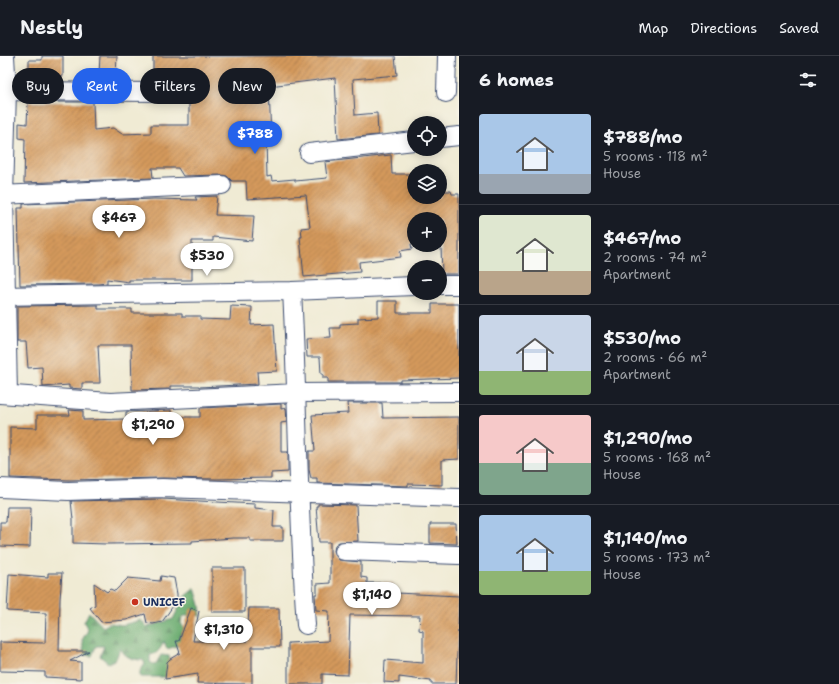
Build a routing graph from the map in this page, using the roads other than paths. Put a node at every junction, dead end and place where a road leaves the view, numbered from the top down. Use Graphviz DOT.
graph roads {
  1 [pos="5,56"];
  2 [pos="447,56"];
  3 [pos="3,91"];
  4 [pos="140,92"];
  5 [pos="446,93"];
  6 [pos="459,136"];
  7 [pos="447,137"];
  8 [pos="407,142"];
  9 [pos="309,153"];
  10 [pos="222,185"];
  11 [pos="2,195"];
  12 [pos="447,285"];
  13 [pos="459,285"];
  14 [pos="407,286"];
  15 [pos="292,291"];
  16 [pos="3,296"];
  17 [pos="459,392"];
  18 [pos="298,393"];
  19 [pos="4,394"];
  20 [pos="0,488"];
  21 [pos="298,493"];
  22 [pos="459,498"];
  23 [pos="344,551"];
  24 [pos="459,555"];
  25 [pos="306,625"];
  1 -- 3 [label="street"];
  2 -- 5 [label="street"];
  3 -- 4 [label="street"];
  3 -- 11 [label="street"];
  6 -- 7 [label="street"];
  8 -- 9 [label="street"];
  10 -- 11 [label="street"];
  11 -- 16 [label="street"];
  12 -- 13 [label="street"];
  14 -- 15 [label="street"];
  15 -- 16 [label="street"];
  15 -- 18 [label="street"];
  16 -- 19 [label="street"];
  17 -- 18 [label="street"];
  18 -- 19 [label="street"];
  18 -- 21 [label="street"];
  20 -- 21 [label="street"];
  21 -- 22 [label="street"];
  21 -- 25 [label="street"];
  23 -- 24 [label="street"];
}
